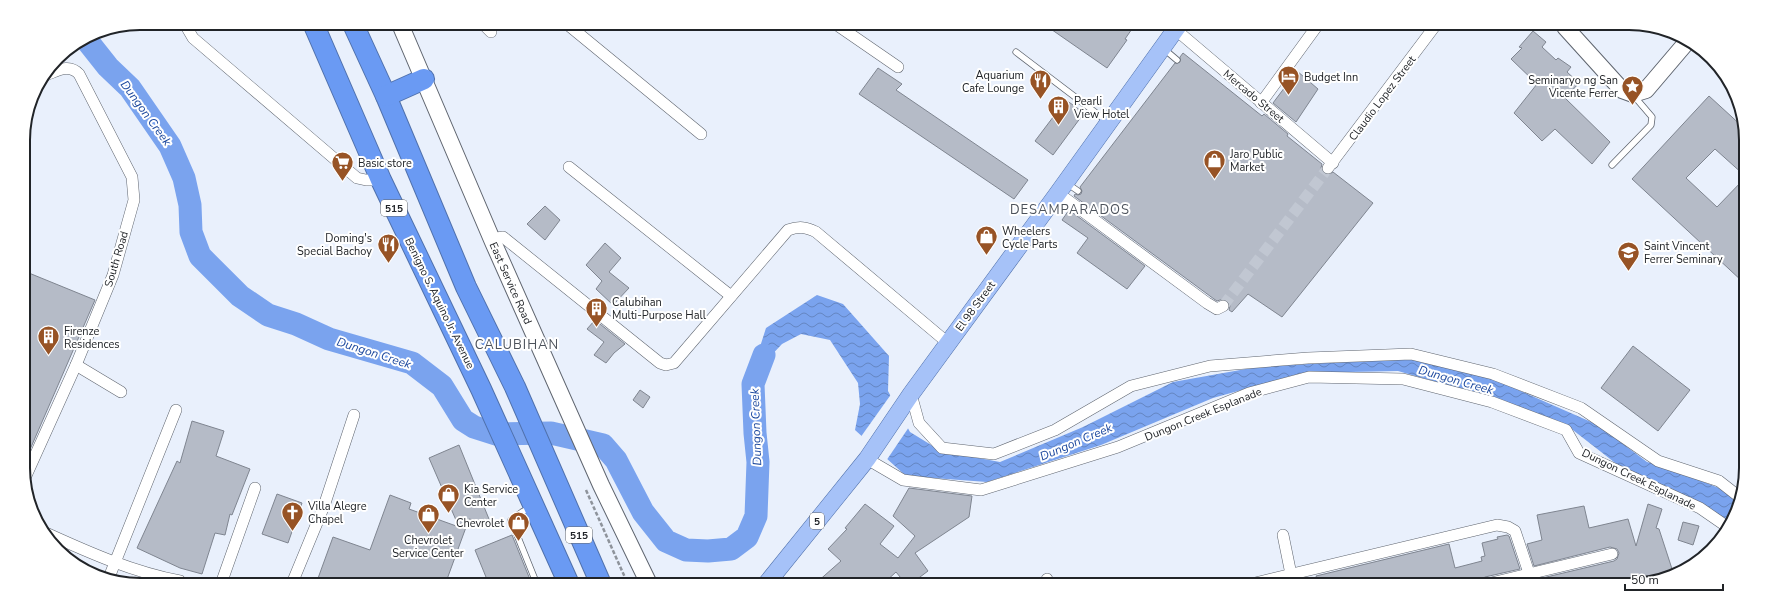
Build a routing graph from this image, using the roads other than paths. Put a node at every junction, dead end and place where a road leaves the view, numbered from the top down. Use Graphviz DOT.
graph roads {
  1 [pos="188,30"];
  2 [pos="316,30"];
  3 [pos="356,30"];
  4 [pos="403,30"];
  5 [pos="490,30"];
  6 [pos="574,30"];
  7 [pos="844,30"];
  8 [pos="1172,30"];
  9 [pos="1177,30"];
  10 [pos="1314,30"];
  11 [pos="1432,30"];
  12 [pos="1569,30"];
  13 [pos="492,32"];
  14 [pos="1684,45"];
  15 [pos="1162,47"];
  16 [pos="1016,52"];
  17 [pos="1178,60"];
  18 [pos="898,67"];
  19 [pos="53,72"];
  20 [pos="424,79"];
  21 [pos="1632,94"];
  22 [pos="386,96"];
  23 [pos="1261,103"];
  24 [pos="1108,122"];
  25 [pos="701,134"];
  26 [pos="1612,165"];
  27 [pos="1331,166"];
  28 [pos="569,167"];
  29 [pos="381,180"];
  30 [pos="1067,189"];
  31 [pos="493,242"];
  32 [pos="466,287"];
  33 [pos="731,296"];
  34 [pos="437,298"];
  35 [pos="1220,307"];
  36 [pos="948,343"];
  37 [pos="76,365"];
  38 [pos="121,392"];
  39 [pos="911,394"];
  40 [pos="176,410"];
  41 [pos="354,415"];
  42 [pos="867,459"];
  43 [pos="30,467"];
  44 [pos="255,488"];
  45 [pos="1736,494"];
  46 [pos="531,498"];
  47 [pos="1723,524"];
  48 [pos="1283,535"];
  49 [pos="55,538"];
  50 [pos="1612,554"];
  51 [pos="115,564"];
  52 [pos="111,574"];
  53 [pos="163,578"];
  54 [pos="223,578"];
  55 [pos="294,578"];
  56 [pos="534,578"];
  57 [pos="566,578"];
  58 [pos="598,578"];
  59 [pos="646,578"];
  60 [pos="771,578"];
  61 [pos="1292,578"];
  62 [pos="1296,578"];
  63 [pos="1531,578"];
  64 [pos="1534,578"];
  1 -- 29 [label="street"];
  2 -- 29 [label="highway, Benigno S. Aquino Jr. Avenue / 515"];
  3 -- 22 [label="highway, 515"];
  4 -- 20 [label="street, East Service Road"];
  5 -- 13 [label="street"];
  6 -- 25 [label="street"];
  7 -- 18 [label="street"];
  8 -- 15 [label="main road, El 98 Street / 5"];
  9 -- 23 [label="street, Mercado Street"];
  10 -- 23 [label="street"];
  11 -- 27 [label="street, Claudio Lopez Street"];
  12 -- 21 [label="street"];
  14 -- 21 [label="street"];
  15 -- 17 [label="lane"];
  15 -- 24 [label="main road, El 98 Street / 5"];
  16 -- 24 [label="lane"];
  19 -- 37 [label="street, South Road"];
  20 -- 22 [label="highway"];
  20 -- 31 [label="street, East Service Road"];
  21 -- 26 [label="lane"];
  22 -- 32 [label="highway, 515"];
  23 -- 27 [label="street, Mercado Street"];
  24 -- 30 [label="main road, El 98 Street / 5"];
  28 -- 33 [label="street"];
  29 -- 34 [label="highway, Benigno S. Aquino Jr. Avenue / 515"];
  30 -- 35 [label="street"];
  30 -- 36 [label="main road, El 98 Street / 5"];
  31 -- 33 [label="street"];
  31 -- 59 [label="street, East Service Road"];
  32 -- 34 [label="highway"];
  32 -- 58 [label="highway, 515"];
  33 -- 36 [label="street"];
  34 -- 46 [label="highway, Benigno S. Aquino Jr. Avenue / 515"];
  36 -- 39 [label="main road, El 98 Street / 5"];
  37 -- 38 [label="street"];
  37 -- 43 [label="street, South Road"];
  39 -- 42 [label="main road, El 98 Street / 5"];
  39 -- 45 [label="street"];
  40 -- 51 [label="street"];
  41 -- 55 [label="street"];
  42 -- 47 [label="street, Dungon Creek Esplanade"];
  42 -- 60 [label="main road, El 98 Street / 5"];
  44 -- 54 [label="street"];
  46 -- 56 [label="lane"];
  46 -- 57 [label="highway, Benigno S. Aquino Jr. Avenue / 515"];
  48 -- 61 [label="street"];
  49 -- 51 [label="street"];
  50 -- 64 [label="street"];
  51 -- 52 [label="street"];
  51 -- 53 [label="street"];
  62 -- 63 [label="street"];
}
